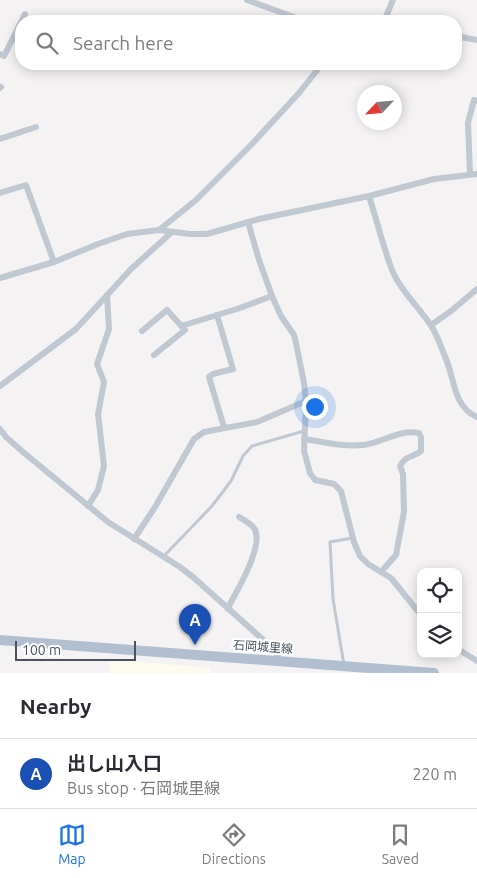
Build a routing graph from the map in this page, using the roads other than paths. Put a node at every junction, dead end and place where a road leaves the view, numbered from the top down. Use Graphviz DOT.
graph roads {
  1 [pos="247,0"];
  2 [pos="393,0"];
  3 [pos="288,15"];
  4 [pos="387,15"];
  5 [pos="15,35"];
  6 [pos="462,37"];
  7 [pos="477,40"];
  8 [pos="0,54"];
  9 [pos="317,70"];
  10 [pos="477,101"];
  11 [pos="36,127"];
  12 [pos="0,139"];
  13 [pos="474,174"];
  14 [pos="0,193"];
  15 [pos="370,196"];
  16 [pos="248,222"];
  17 [pos="159,230"];
  18 [pos="172,232"];
  19 [pos="54,262"];
  20 [pos="0,278"];
  21 [pos="477,289"];
  22 [pos="107,295"];
  23 [pos="272,296"];
  24 [pos="217,315"];
  25 [pos="431,325"];
  26 [pos="181,326"];
  27 [pos="142,331"];
  28 [pos="154,355"];
  29 [pos="0,386"];
  30 [pos="306,401"];
  31 [pos="477,417"];
  32 [pos="224,427"];
  33 [pos="0,429"];
  34 [pos="305,431"];
  35 [pos="304,439"];
  36 [pos="88,506"];
  37 [pos="239,517"];
  38 [pos="353,537"];
  39 [pos="134,539"];
  40 [pos="163,557"];
  41 [pos="381,572"];
  42 [pos="228,609"];
  43 [pos="419,613"];
  44 [pos="0,640"];
  45 [pos="462,652"];
  46 [pos="280,661"];
  47 [pos="477,661"];
  48 [pos="344,666"];
  49 [pos="326,669"];
  50 [pos="434,673"];
  1 -- 3 [label="street"];
  2 -- 4 [label="street"];
  5 -- 8 [label="street"];
  6 -- 7 [label="street"];
  9 -- 17 [label="street"];
  10 -- 13 [label="street"];
  11 -- 12 [label="street"];
  13 -- 15 [label="street"];
  14 -- 19 [label="street"];
  15 -- 16 [label="street"];
  15 -- 25 [label="street"];
  16 -- 18 [label="street"];
  16 -- 23 [label="street"];
  17 -- 18 [label="street"];
  17 -- 19 [label="street"];
  18 -- 22 [label="street"];
  19 -- 20 [label="street"];
  21 -- 25 [label="street"];
  22 -- 29 [label="street"];
  22 -- 36 [label="street"];
  23 -- 24 [label="street"];
  23 -- 30 [label="street"];
  24 -- 26 [label="street"];
  24 -- 32 [label="street"];
  25 -- 31 [label="street"];
  26 -- 27 [label="street"];
  26 -- 28 [label="street"];
  30 -- 32 [label="street"];
  30 -- 34 [label="street"];
  32 -- 39 [label="street"];
  33 -- 36 [label="street"];
  34 -- 35 [label="street"];
  34 -- 40 [label="lane"];
  35 -- 38 [label="street"];
  35 -- 41 [label="street"];
  36 -- 39 [label="street"];
  37 -- 42 [label="street"];
  38 -- 41 [label="street"];
  38 -- 48 [label="lane"];
  39 -- 40 [label="street"];
  40 -- 42 [label="street"];
  41 -- 43 [label="street"];
  42 -- 46 [label="street"];
  44 -- 46 [label="main road, 石岡城里線"];
  45 -- 47 [label="street"];
  46 -- 49 [label="main road, 石岡城里線"];
  48 -- 49 [label="main road, 石岡城里線"];
  48 -- 50 [label="main road, 石岡城里線"];
}
